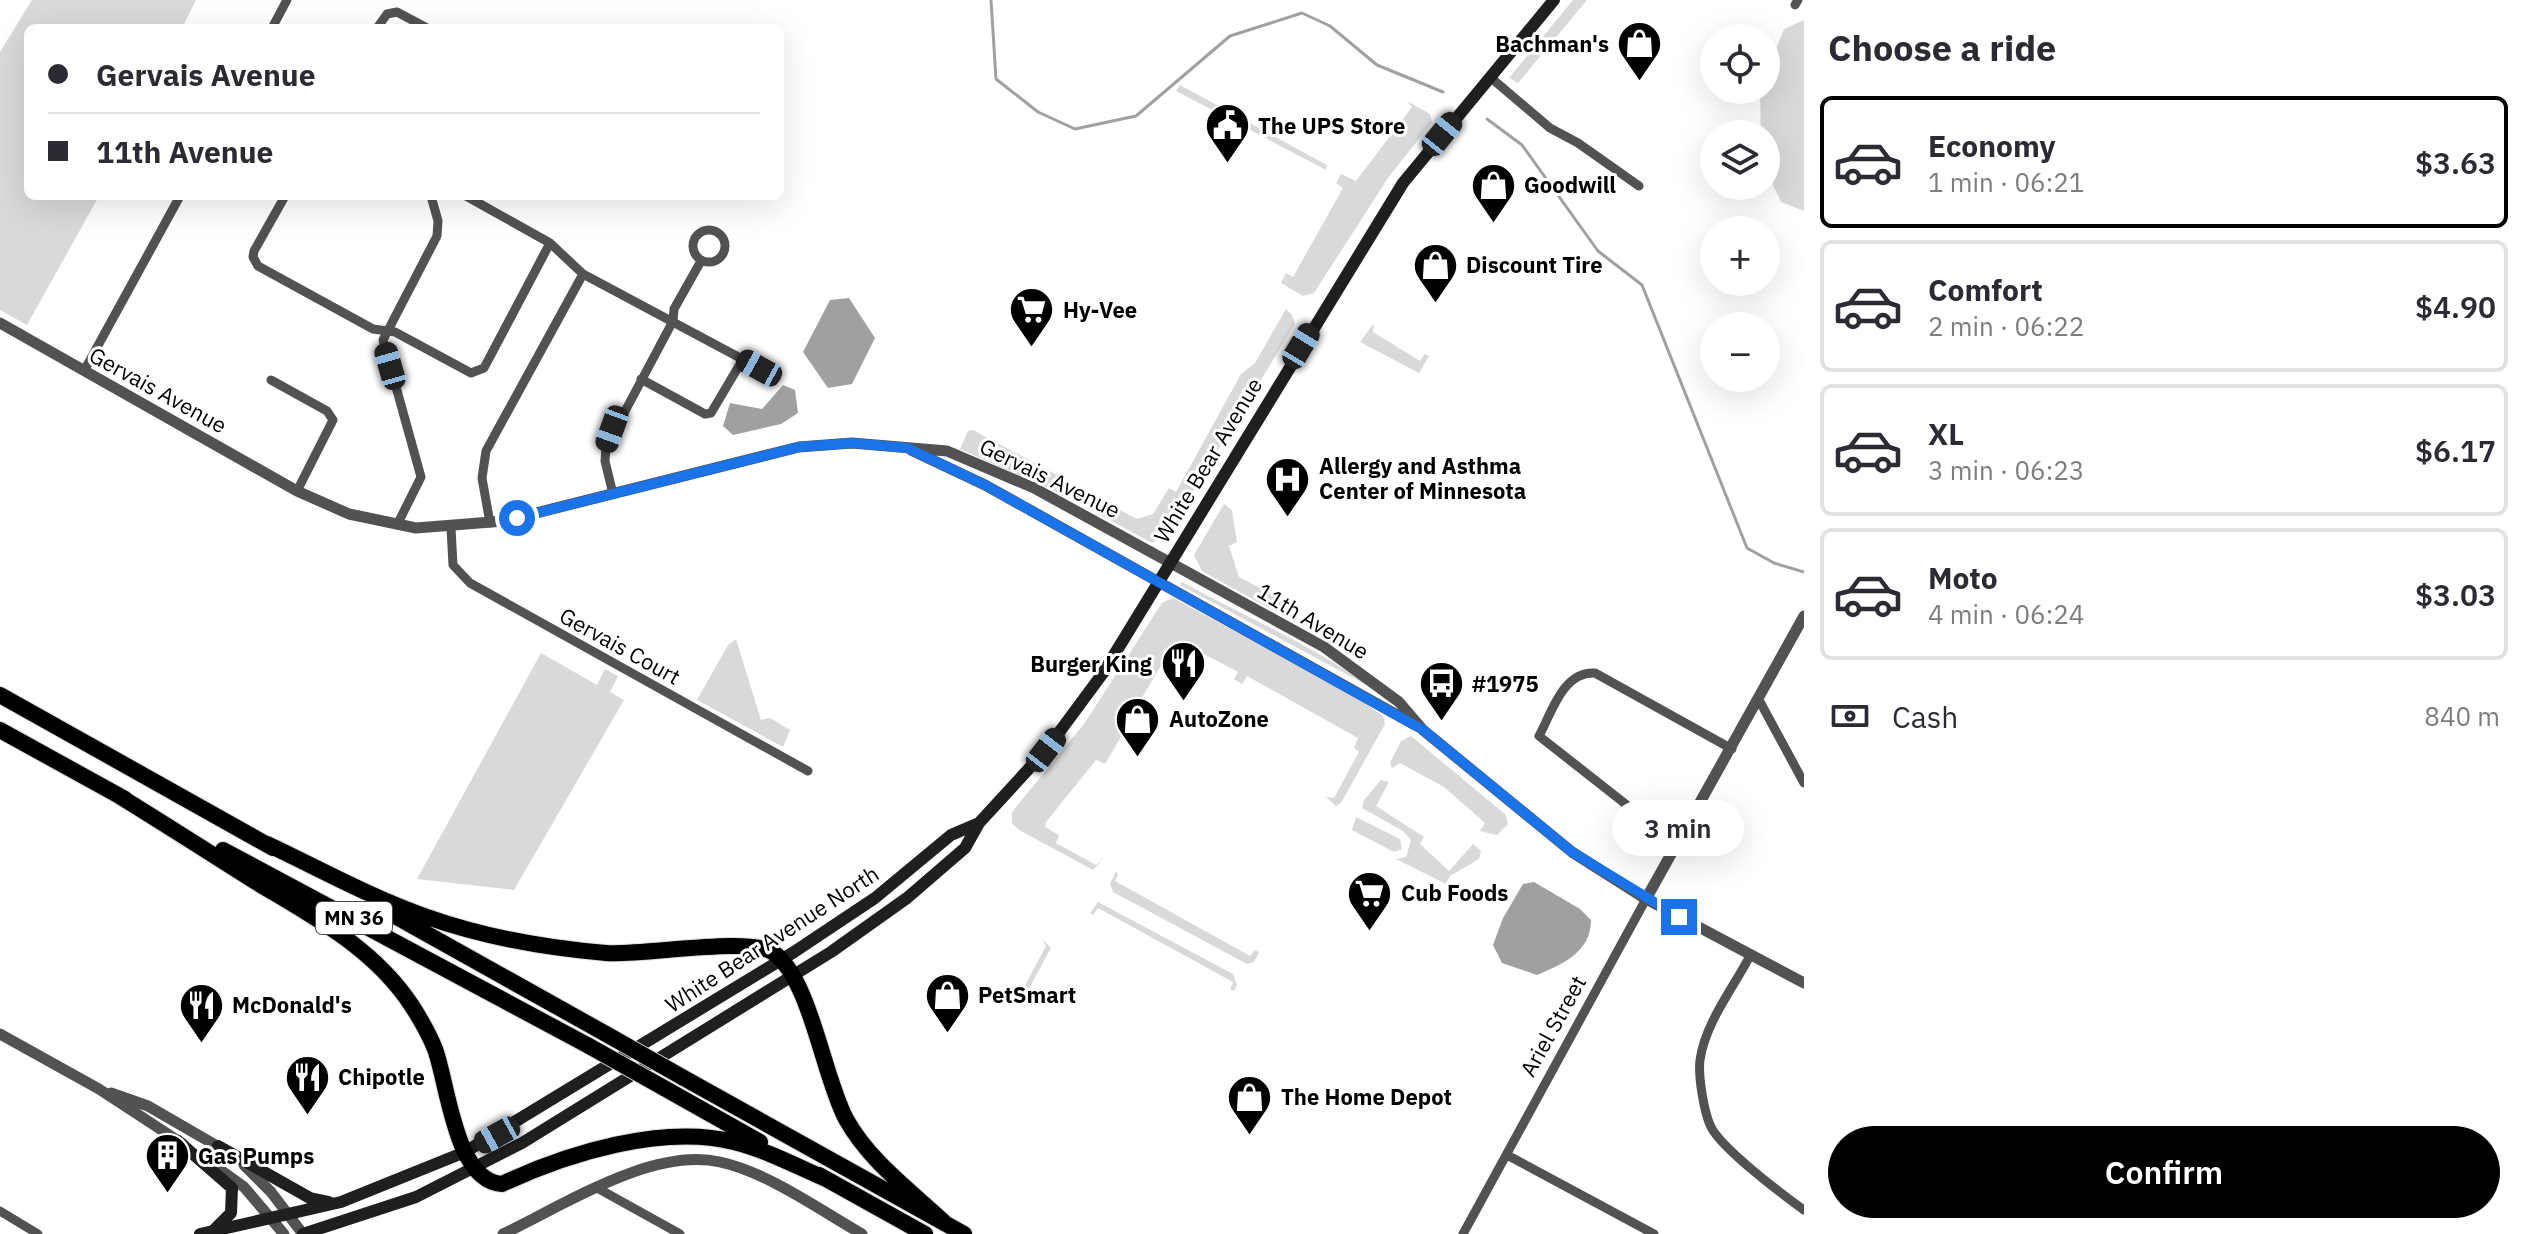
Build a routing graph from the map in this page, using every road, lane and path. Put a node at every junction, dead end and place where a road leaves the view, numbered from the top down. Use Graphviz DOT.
graph roads {
  1 [pos="287,0"];
  2 [pos="1554,0"];
  3 [pos="274,24"];
  4 [pos="380,24"];
  5 [pos="420,24"];
  6 [pos="1490,77"];
  7 [pos="1639,186"];
  8 [pos="178,200"];
  9 [pos="283,200"];
  10 [pos="432,200"];
  11 [pos="473,200"];
  12 [pos="550,243"];
  13 [pos="701,261"];
  14 [pos="583,274"];
  15 [pos="673,321"];
  16 [pos="0,323"];
  17 [pos="385,331"];
  18 [pos="743,359"];
  19 [pos="759,368"];
  20 [pos="84,371"];
  21 [pos="641,379"];
  22 [pos="271,380"];
  23 [pos="907,448"];
  24 [pos="297,491"];
  25 [pos="613,494"];
  26 [pos="490,523"];
  27 [pos="397,525"];
  28 [pos="451,528"];
  29 [pos="1169,562"];
  30 [pos="1158,581"];
  31 [pos="1803,619"];
  32 [pos="0,695"];
  33 [pos="1759,700"];
  34 [pos="0,730"];
  35 [pos="1423,730"];
  36 [pos="1732,749"];
  37 [pos="808,771"];
  38 [pos="1804,783"];
  39 [pos="116,794"];
  40 [pos="979,823"];
  41 [pos="1682,839"];
  42 [pos="267,844"];
  43 [pos="1646,899"];
  44 [pos="1751,954"];
  45 [pos="780,961"];
  46 [pos="791,977"];
  47 [pos="1804,983"];
  48 [pos="0,1034"];
  49 [pos="99,1089"];
  50 [pos="178,1141"];
  51 [pos="218,1146"];
  52 [pos="465,1152"];
  53 [pos="1507,1155"];
  54 [pos="476,1169"];
  55 [pos="826,1179"];
  56 [pos="599,1189"];
  57 [pos="341,1202"];
  58 [pos="1804,1210"];
  59 [pos="0,1211"];
  60 [pos="289,1216"];
  61 [pos="273,1219"];
  62 [pos="345,1222"];
  63 [pos="946,1224"];
  64 [pos="205,1233"];
  65 [pos="38,1234"];
  66 [pos="284,1234"];
  67 [pos="303,1234"];
  68 [pos="334,1234"];
  69 [pos="503,1234"];
  70 [pos="680,1234"];
  71 [pos="862,1234"];
  72 [pos="925,1234"];
  73 [pos="964,1234"];
  74 [pos="1463,1234"];
  75 [pos="1654,1234"];
  1 -- 3 [label="street"];
  2 -- 6 [label="main road, White Bear Avenue"];
  4 -- 5 [label="street"];
  6 -- 7 [label="street"];
  6 -- 29 [label="main road, White Bear Avenue"];
  8 -- 20 [label="street"];
  9 -- 17 [label="street"];
  10 -- 17 [label="street"];
  11 -- 12 [label="street"];
  12 -- 14 [label="street"];
  12 -- 17 [label="street"];
  13 -- 15 [label="street"];
  14 -- 15 [label="street"];
  14 -- 26 [label="street"];
  15 -- 18 [label="street"];
  15 -- 21 [label="street"];
  16 -- 20 [label="street, Gervais Avenue"];
  17 -- 27 [label="street"];
  18 -- 19 [label="street"];
  18 -- 21 [label="street"];
  20 -- 24 [label="street, Gervais Avenue"];
  21 -- 25 [label="street"];
  22 -- 24 [label="street"];
  23 -- 25 [label="street, Gervais Avenue"];
  23 -- 29 [label="street, Gervais Avenue"];
  23 -- 30 [label="street, Gervais Avenue"];
  24 -- 27 [label="street, Gervais Avenue"];
  25 -- 26 [label="street, Gervais Avenue"];
  26 -- 28 [label="street, Gervais Avenue"];
  27 -- 28 [label="street, Gervais Avenue"];
  28 -- 37 [label="street, Gervais Court"];
  29 -- 30 [label="main road, White Bear Avenue"];
  29 -- 35 [label="street, 11th Avenue"];
  30 -- 35 [label="street, 11th Avenue"];
  30 -- 40 [label="main road, White Bear Avenue"];
  31 -- 33 [label="street, Ariel Street"];
  32 -- 42 [label="highway, MN 36"];
  33 -- 36 [label="street, Ariel Street"];
  33 -- 38 [label="street"];
  34 -- 39 [label="highway, MN 36"];
  35 -- 43 [label="street, 11th Avenue"];
  36 -- 41 [label="street, Ariel Street"];
  36 -- 41 [label="street"];
  39 -- 52 [label="highway"];
  39 -- 55 [label="highway, MN 36, bridge"];
  40 -- 45 [label="main road, White Bear Avenue North"];
  40 -- 46 [label="main road, White Bear Avenue North"];
  41 -- 43 [label="street, Ariel Street"];
  42 -- 45 [label="highway"];
  42 -- 63 [label="highway, MN 36, bridge"];
  43 -- 44 [label="street, 11th Avenue"];
  43 -- 53 [label="street, Ariel Street"];
  44 -- 47 [label="street, 11th Avenue"];
  44 -- 58 [label="street"];
  45 -- 46 [label="highway"];
  45 -- 52 [label="main road, White Bear Avenue North"];
  46 -- 54 [label="main road, White Bear Avenue North"];
  46 -- 63 [label="highway"];
  48 -- 49 [label="street"];
  49 -- 50 [label="street"];
  49 -- 51 [label="street"];
  50 -- 61 [label="street"];
  50 -- 64 [label="main road"];
  51 -- 57 [label="main road"];
  51 -- 60 [label="street"];
  52 -- 54 [label="highway"];
  52 -- 57 [label="main road, White Bear Avenue North"];
  53 -- 74 [label="street, Ariel Street"];
  53 -- 75 [label="street"];
  54 -- 55 [label="highway"];
  54 -- 62 [label="main road, White Bear Avenue North"];
  55 -- 72 [label="highway, MN 36"];
  56 -- 69 [label="street"];
  56 -- 70 [label="street"];
  56 -- 71 [label="street"];
  57 -- 60 [label="main road, White Bear Avenue North"];
  59 -- 65 [label="street"];
  60 -- 61 [label="main road, White Bear Avenue North"];
  60 -- 67 [label="street"];
  61 -- 64 [label="main road, White Bear Avenue North"];
  61 -- 66 [label="street"];
  62 -- 67 [label="main road, White Bear Avenue North"];
  62 -- 68 [label="main road"];
  63 -- 73 [label="highway, MN 36"];
}
